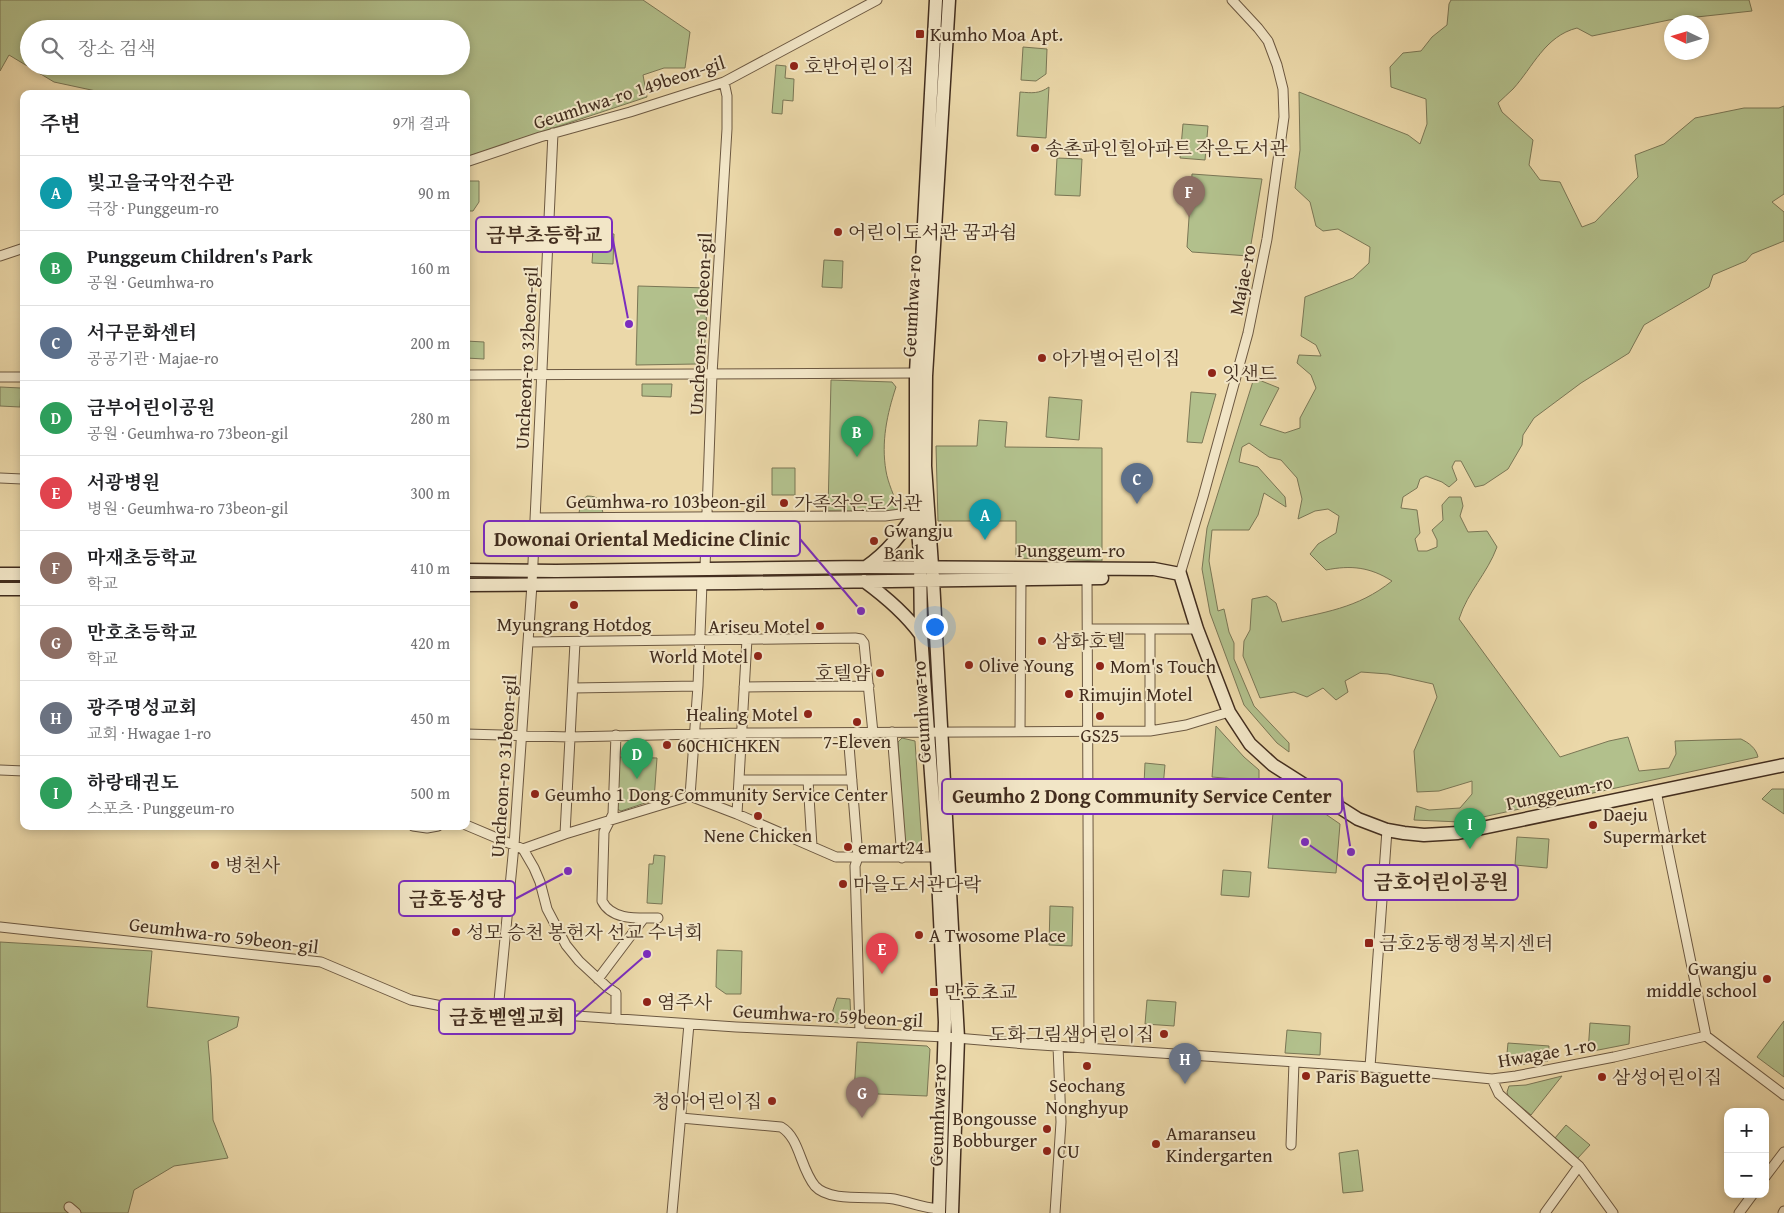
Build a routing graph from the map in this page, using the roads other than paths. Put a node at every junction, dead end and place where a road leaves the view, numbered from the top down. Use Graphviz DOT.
graph roads {
  1 [pos="877,0"];
  2 [pos="936,0"];
  3 [pos="949,0"];
  4 [pos="1232,0"];
  5 [pos="724,82"];
  6 [pos="553,133"];
  7 [pos="470,161"];
  8 [pos="20,249"];
  9 [pos="0,256"];
  10 [pos="916,373"];
  11 [pos="712,374"];
  12 [pos="470,375"];
  13 [pos="542,375"];
  14 [pos="0,377"];
  15 [pos="20,377"];
  16 [pos="0,478"];
  17 [pos="20,479"];
  18 [pos="916,512"];
  19 [pos="707,517"];
  20 [pos="535,518"];
  21 [pos="866,567"];
  22 [pos="705,568"];
  23 [pos="470,570"];
  24 [pos="533,570"];
  25 [pos="0,574"];
  26 [pos="20,574"];
  27 [pos="926,574"];
  28 [pos="1180,574"];
  29 [pos="1088,578"];
  30 [pos="1020,579"];
  31 [pos="864,581"];
  32 [pos="702,583"];
  33 [pos="532,584"];
  34 [pos="470,585"];
  35 [pos="0,589"];
  36 [pos="20,589"];
  37 [pos="1089,629"];
  38 [pos="1150,629"];
  39 [pos="1196,629"];
  40 [pos="921,635"];
  41 [pos="699,640"];
  42 [pos="746,640"];
  43 [pos="528,642"];
  44 [pos="575,642"];
  45 [pos="698,686"];
  46 [pos="869,686"];
  47 [pos="744,687"];
  48 [pos="573,688"];
  49 [pos="1229,712"];
  50 [pos="1150,730"];
  51 [pos="941,731"];
  52 [pos="1088,731"];
  53 [pos="892,732"];
  54 [pos="927,732"];
  55 [pos="1020,732"];
  56 [pos="741,733"];
  57 [pos="848,733"];
  58 [pos="873,733"];
  59 [pos="470,734"];
  60 [pos="695,735"];
  61 [pos="522,736"];
  62 [pos="616,736"];
  63 [pos="570,737"];
  64 [pos="1784,765"];
  65 [pos="0,770"];
  66 [pos="20,771"];
  67 [pos="739,780"];
  68 [pos="808,780"];
  69 [pos="852,780"];
  70 [pos="1656,791"];
  71 [pos="690,796"];
  72 [pos="737,814"];
  73 [pos="609,820"];
  74 [pos="470,827"];
  75 [pos="1388,830"];
  76 [pos="564,834"];
  77 [pos="812,846"];
  78 [pos="518,847"];
  79 [pos="858,857"];
  80 [pos="936,857"];
  81 [pos="902,858"];
  82 [pos="644,918"];
  83 [pos="658,918"];
  84 [pos="0,927"];
  85 [pos="598,979"];
  86 [pos="498,1011"];
  87 [pos="616,1019"];
  88 [pos="689,1024"];
  89 [pos="860,1032"];
  90 [pos="1706,1036"];
  91 [pos="952,1037"];
  92 [pos="1058,1046"];
  93 [pos="1089,1048"];
  94 [pos="1294,1062"];
  95 [pos="1370,1067"];
  96 [pos="1492,1078"];
  97 [pos="1784,1095"];
  98 [pos="681,1118"];
  99 [pos="1291,1145"];
  100 [pos="1784,1152"];
  101 [pos="1580,1166"];
  102 [pos="1769,1172"];
  103 [pos="1750,1198"];
  104 [pos="939,1211"];
  105 [pos="672,1213"];
  106 [pos="952,1213"];
  107 [pos="1055,1213"];
  108 [pos="1545,1213"];
  109 [pos="1613,1213"];
  110 [pos="1738,1213"];
  1 -- 5 [label="street, Geumhwa-ro 149beon-gil"];
  2 -- 10 [label="main road, Geumhwa-ro"];
  3 -- 27 [label="main road, Geumhwa-ro"];
  4 -- 28 [label="street, Majae-ro"];
  5 -- 6 [label="street, Geumhwa-ro 149beon-gil"];
  5 -- 11 [label="street, Uncheon-ro 16beon-gil"];
  6 -- 7 [label="street, Geumhwa-ro 149beon-gil"];
  6 -- 13 [label="street, Uncheon-ro 32beon-gil"];
  8 -- 9 [label="street"];
  10 -- 11 [label="street"];
  10 -- 18 [label="main road, Geumhwa-ro"];
  11 -- 13 [label="street"];
  11 -- 19 [label="street, Uncheon-ro 16beon-gil"];
  12 -- 13 [label="street"];
  13 -- 20 [label="street, Uncheon-ro 32beon-gil"];
  14 -- 15 [label="street"];
  16 -- 17 [label="street"];
  18 -- 19 [label="street, Geumhwa-ro 103beon-gil"];
  18 -- 21 [label="main road"];
  18 -- 27 [label="main road, Geumhwa-ro"];
  19 -- 20 [label="street, Geumhwa-ro 103beon-gil"];
  19 -- 22 [label="street, Uncheon-ro 16beon-gil"];
  20 -- 24 [label="street, Uncheon-ro 32beon-gil"];
  21 -- 22 [label="main road"];
  21 -- 27 [label="main road"];
  22 -- 24 [label="main road"];
  23 -- 24 [label="main road"];
  24 -- 33 [label="street, Uncheon-ro 32beon-gil"];
  25 -- 26 [label="main road"];
  27 -- 28 [label="main road, Punggeum-ro"];
  27 -- 30 [label="main road, Punggeum-ro"];
  27 -- 31 [label="main road"];
  27 -- 40 [label="main road, Geumhwa-ro"];
  27 -- 51 [label="main road, Geumhwa-ro"];
  28 -- 29 [label="main road, Punggeum-ro"];
  28 -- 39 [label="main road, Punggeum-ro"];
  29 -- 30 [label="main road, Punggeum-ro"];
  29 -- 37 [label="street"];
  30 -- 55 [label="street"];
  31 -- 32 [label="main road"];
  31 -- 40 [label="main road"];
  32 -- 33 [label="main road"];
  32 -- 41 [label="street"];
  33 -- 34 [label="main road"];
  33 -- 43 [label="street, Uncheon-ro 31beon-gil"];
  35 -- 36 [label="main road"];
  37 -- 38 [label="street"];
  37 -- 52 [label="street"];
  38 -- 39 [label="street"];
  38 -- 50 [label="street"];
  39 -- 49 [label="main road, Punggeum-ro"];
  40 -- 54 [label="main road, Geumhwa-ro"];
  41 -- 42 [label="street"];
  41 -- 44 [label="street"];
  41 -- 45 [label="street"];
  42 -- 46 [label="street"];
  42 -- 47 [label="street"];
  43 -- 44 [label="street"];
  43 -- 61 [label="street, Uncheon-ro 31beon-gil"];
  44 -- 48 [label="street"];
  45 -- 48 [label="street"];
  45 -- 60 [label="street"];
  46 -- 47 [label="street"];
  46 -- 58 [label="street"];
  47 -- 56 [label="street"];
  48 -- 63 [label="street"];
  49 -- 50 [label="street"];
  49 -- 75 [label="main road, Punggeum-ro"];
  50 -- 52 [label="street"];
  51 -- 54 [label="street"];
  51 -- 55 [label="street"];
  51 -- 91 [label="main road, Geumhwa-ro"];
  52 -- 55 [label="street"];
  52 -- 93 [label="street"];
  53 -- 54 [label="street"];
  53 -- 58 [label="street"];
  53 -- 81 [label="street"];
  54 -- 80 [label="main road, Geumhwa-ro"];
  56 -- 57 [label="street"];
  56 -- 60 [label="street"];
  56 -- 67 [label="street"];
  57 -- 58 [label="street"];
  57 -- 69 [label="street"];
  59 -- 61 [label="street"];
  60 -- 62 [label="street"];
  60 -- 71 [label="street"];
  61 -- 63 [label="street"];
  61 -- 78 [label="street, Uncheon-ro 31beon-gil"];
  62 -- 63 [label="street"];
  62 -- 73 [label="street"];
  63 -- 76 [label="street"];
  64 -- 70 [label="main road, Punggeum-ro"];
  65 -- 66 [label="street"];
  67 -- 68 [label="street"];
  67 -- 72 [label="street"];
  68 -- 69 [label="street"];
  68 -- 77 [label="street"];
  69 -- 79 [label="street"];
  70 -- 75 [label="main road, Punggeum-ro"];
  70 -- 90 [label="street"];
  71 -- 72 [label="street"];
  71 -- 73 [label="street"];
  72 -- 77 [label="street"];
  73 -- 76 [label="street"];
  73 -- 82 [label="street"];
  74 -- 78 [label="street"];
  75 -- 95 [label="street"];
  76 -- 78 [label="street"];
  77 -- 79 [label="street"];
  78 -- 85 [label="street"];
  78 -- 86 [label="street, Uncheon-ro 31beon-gil"];
  79 -- 81 [label="street"];
  79 -- 89 [label="street"];
  80 -- 81 [label="street"];
  80 -- 91 [label="main road, Geumhwa-ro"];
  82 -- 83 [label="street"];
  82 -- 85 [label="street"];
  84 -- 86 [label="street, Geumhwa-ro 59beon-gil"];
  85 -- 87 [label="street"];
  86 -- 87 [label="street, Geumhwa-ro 59beon-gil"];
  87 -- 88 [label="street, Geumhwa-ro 59beon-gil"];
  88 -- 89 [label="street, Geumhwa-ro 59beon-gil"];
  88 -- 98 [label="street"];
  89 -- 91 [label="street, Geumhwa-ro 59beon-gil"];
  90 -- 96 [label="street, Hwagae 1-ro"];
  90 -- 97 [label="street"];
  91 -- 92 [label="street, Hwagae 1-ro"];
  91 -- 104 [label="main road, Geumhwa-ro"];
  91 -- 106 [label="main road, Geumhwa-ro"];
  92 -- 93 [label="street, Hwagae 1-ro"];
  92 -- 107 [label="street"];
  93 -- 94 [label="street, Hwagae 1-ro"];
  94 -- 95 [label="street, Hwagae 1-ro"];
  94 -- 99 [label="street"];
  95 -- 96 [label="street, Hwagae 1-ro"];
  96 -- 101 [label="street"];
  98 -- 104 [label="street"];
  98 -- 105 [label="street"];
  100 -- 102 [label="street"];
  101 -- 108 [label="street"];
  101 -- 109 [label="street"];
  103 -- 110 [label="street"];
}
